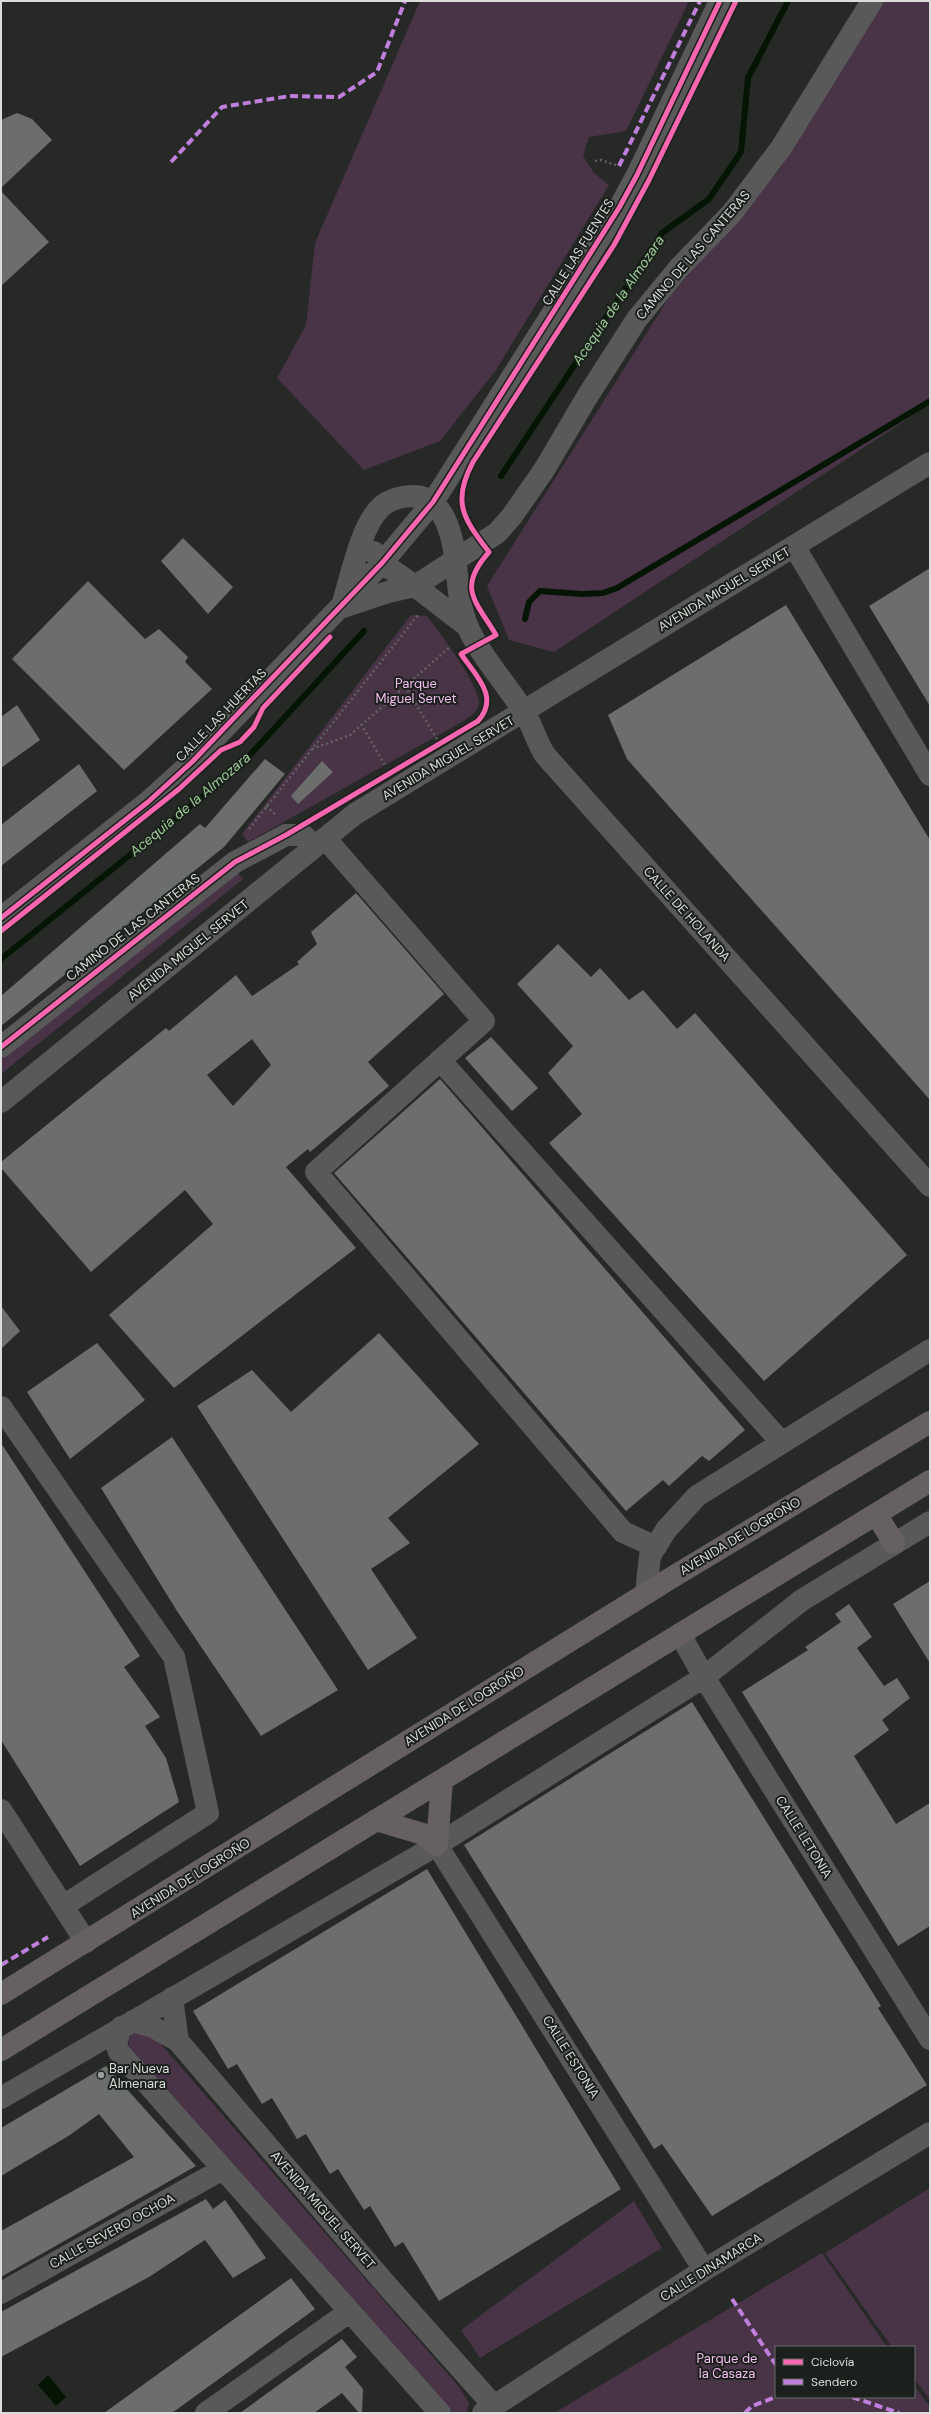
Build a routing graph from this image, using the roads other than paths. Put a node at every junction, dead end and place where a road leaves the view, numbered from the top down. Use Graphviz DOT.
graph roads {
  1 [pos="720,1"];
  2 [pos="872,1"];
  3 [pos="930,464"];
  4 [pos="450,476"];
  5 [pos="405,496"];
  6 [pos="432,502"];
  7 [pos="367,528"];
  8 [pos="449,532"];
  9 [pos="482,543"];
  10 [pos="794,546"];
  11 [pos="454,562"];
  12 [pos="382,563"];
  13 [pos="415,586"];
  14 [pos="342,607"];
  15 [pos="467,626"];
  16 [pos="524,711"];
  17 [pos="930,775"];
  18 [pos="320,842"];
  19 [pos="1,918"];
  20 [pos="1,1047"];
  21 [pos="440,1060"];
  22 [pos="1,1102"];
  23 [pos="930,1186"];
  24 [pos="930,1350"];
  25 [pos="1,1407"];
  26 [pos="930,1422"];
  27 [pos="782,1443"];
  28 [pos="930,1481"];
  29 [pos="876,1514"];
  30 [pos="930,1522"];
  31 [pos="894,1544"];
  32 [pos="656,1547"];
  33 [pos="646,1593"];
  34 [pos="680,1634"];
  35 [pos="704,1677"];
  36 [pos="442,1780"];
  37 [pos="1,1810"];
  38 [pos="376,1820"];
  39 [pos="437,1844"];
  40 [pos="63,1906"];
  41 [pos="86,1942"];
  42 [pos="1,1994"];
  43 [pos="172,1998"];
  44 [pos="119,2029"];
  45 [pos="930,2039"];
  46 [pos="178,2041"];
  47 [pos="1,2050"];
  48 [pos="1,2098"];
  49 [pos="930,2133"];
  50 [pos="223,2169"];
  51 [pos="704,2270"];
  52 [pos="1,2293"];
  53 [pos="349,2312"];
  54 [pos="488,2410"];
  55 [pos="206,2413"];
  56 [pos="440,2413"];
  1 -- 4 [label="street, CALLE LAS FUENTES"];
  2 -- 9 [label="street, CAMINO DE LAS CANTERAS"];
  3 -- 10 [label="street, AVENIDA MIGUEL SERVET"];
  4 -- 5 [label="street"];
  4 -- 6 [label="street, CALLE LAS FUENTES"];
  4 -- 8 [label="street"];
  5 -- 6 [label="street"];
  5 -- 7 [label="street"];
  6 -- 8 [label="street"];
  6 -- 12 [label="street, CALLE LAS HUERTAS"];
  7 -- 12 [label="street"];
  7 -- 14 [label="street"];
  8 -- 9 [label="street"];
  8 -- 11 [label="street, CALLE DE HOLANDA"];
  9 -- 11 [label="street, CAMINO DE LAS CANTERAS"];
  10 -- 16 [label="street, AVENIDA MIGUEL SERVET"];
  10 -- 17 [label="street"];
  11 -- 13 [label="street, CAMINO DE LAS CANTERAS"];
  11 -- 15 [label="street, CALLE DE HOLANDA"];
  12 -- 13 [label="street, CALLE DE HOLANDA"];
  12 -- 14 [label="street, CALLE LAS HUERTAS"];
  13 -- 14 [label="street, CAMINO DE LAS CANTERAS"];
  13 -- 15 [label="street, CALLE DE HOLANDA"];
  14 -- 19 [label="street, CALLE LAS HUERTAS"];
  15 -- 16 [label="street, CALLE DE HOLANDA"];
  16 -- 18 [label="street, AVENIDA MIGUEL SERVET"];
  16 -- 23 [label="street, CALLE DE HOLANDA"];
  18 -- 20 [label="street, CAMINO DE LAS CANTERAS"];
  18 -- 21 [label="street, CAMINO DE LAS CANTERAS"];
  18 -- 22 [label="street, AVENIDA MIGUEL SERVET"];
  21 -- 27 [label="street"];
  21 -- 32 [label="street"];
  24 -- 27 [label="street"];
  25 -- 40 [label="street"];
  26 -- 33 [label="highway, AVENIDA DE LOGROÑO"];
  27 -- 32 [label="street"];
  28 -- 29 [label="highway"];
  29 -- 31 [label="highway"];
  29 -- 34 [label="highway"];
  30 -- 31 [label="street"];
  31 -- 35 [label="street"];
  32 -- 33 [label="street"];
  33 -- 41 [label="highway, AVENIDA DE LOGROÑO"];
  34 -- 35 [label="street, CALLE LETONIA"];
  34 -- 36 [label="highway"];
  35 -- 39 [label="street"];
  35 -- 45 [label="street, CALLE LETONIA"];
  36 -- 38 [label="highway"];
  36 -- 39 [label="highway"];
  37 -- 40 [label="street"];
  38 -- 39 [label="highway"];
  38 -- 47 [label="highway"];
  39 -- 43 [label="street"];
  39 -- 51 [label="street, CALLE ESTONIA"];
  40 -- 41 [label="street"];
  41 -- 42 [label="highway, AVENIDA DE LOGROÑO"];
  43 -- 44 [label="street"];
  43 -- 46 [label="street"];
  44 -- 46 [label="street, AVENIDA MIGUEL SERVET"];
  44 -- 48 [label="street"];
  44 -- 50 [label="street"];
  46 -- 54 [label="street, AVENIDA MIGUEL SERVET"];
  49 -- 51 [label="street, CALLE DINAMARCA"];
  50 -- 52 [label="street, CALLE SEVERO OCHOA"];
  50 -- 53 [label="street"];
  51 -- 54 [label="street, CALLE DINAMARCA"];
  53 -- 55 [label="street"];
  53 -- 56 [label="street"];
}
